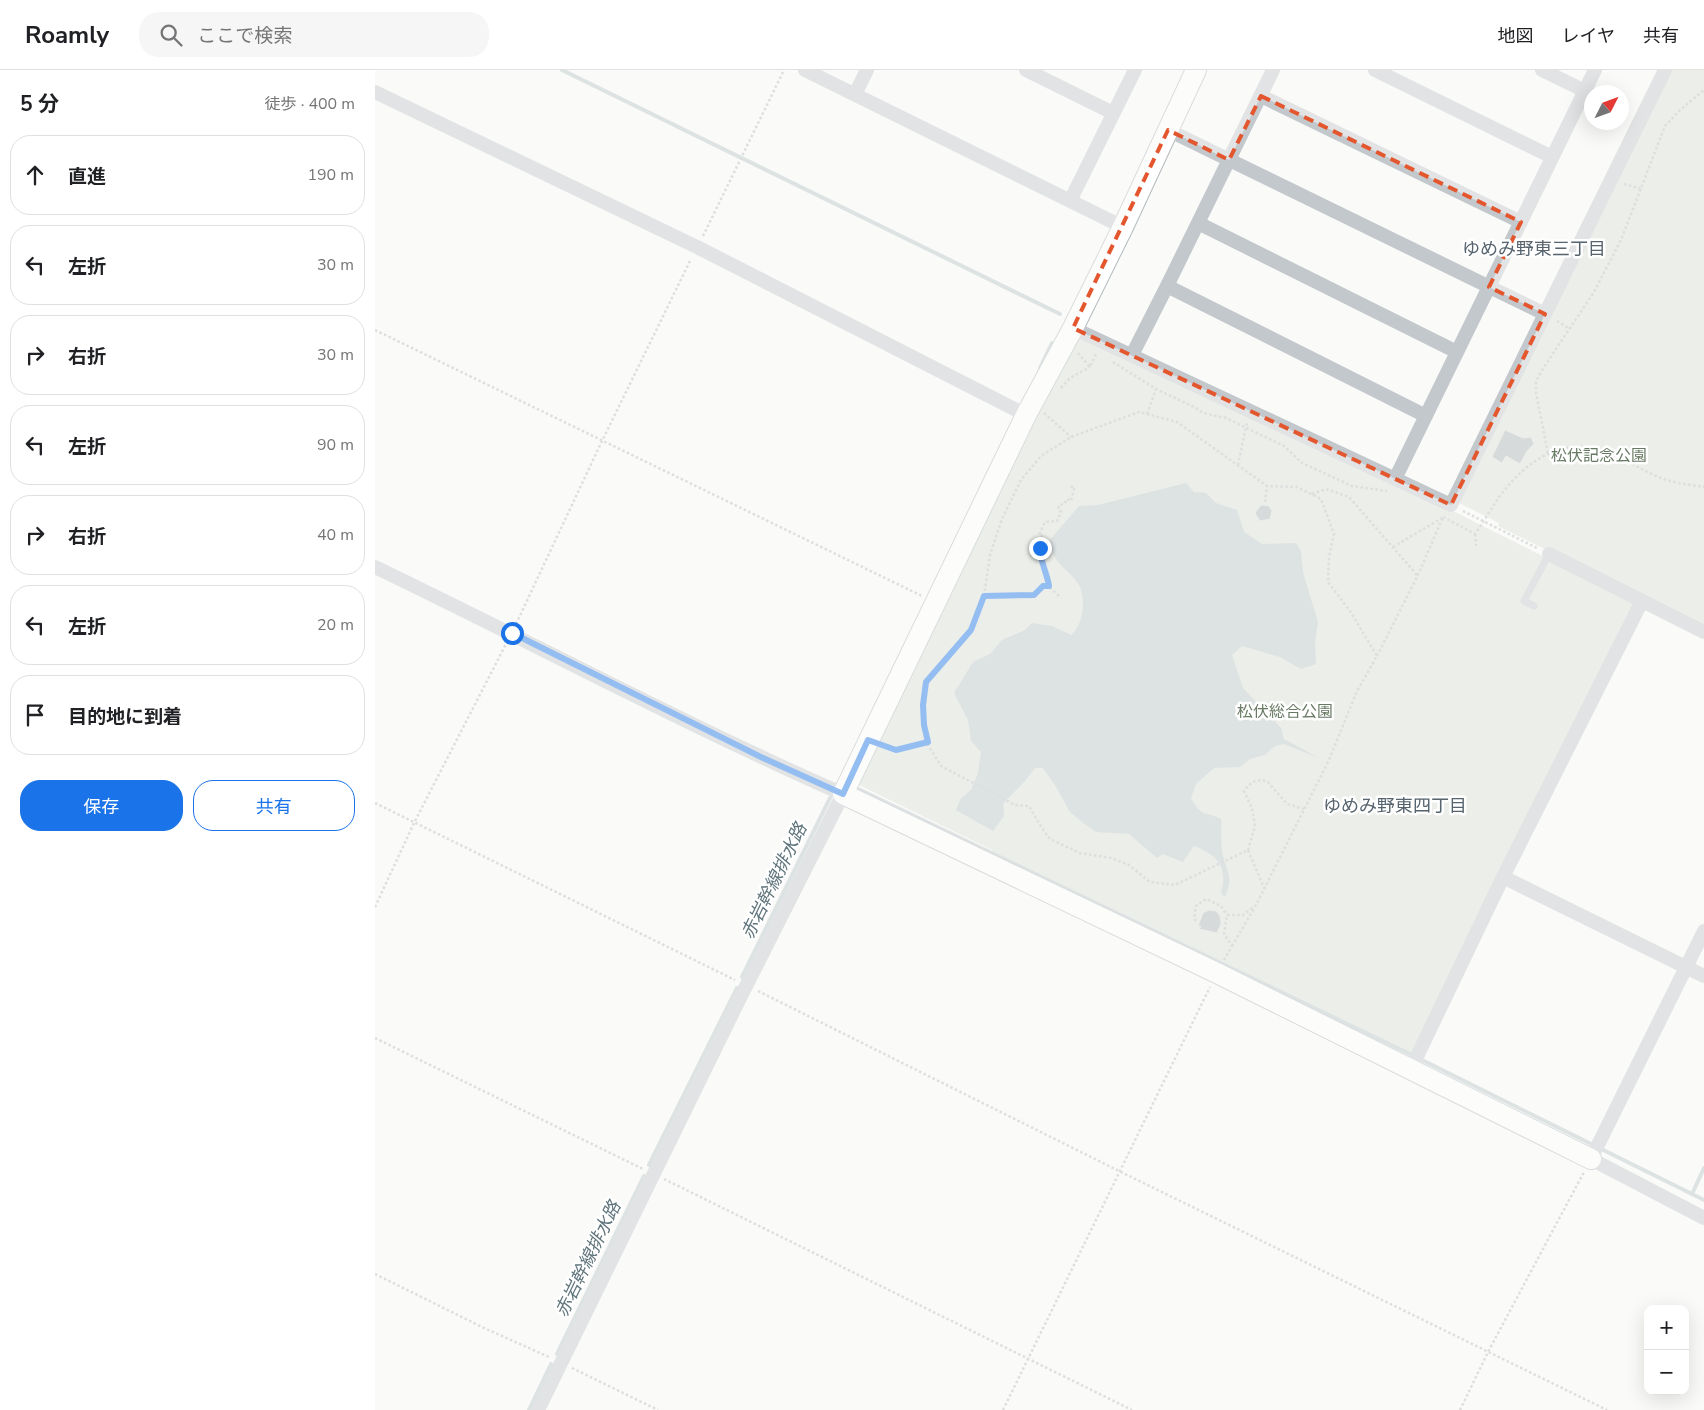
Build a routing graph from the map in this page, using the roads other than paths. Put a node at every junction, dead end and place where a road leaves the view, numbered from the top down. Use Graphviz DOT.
graph roads {
  1 [pos="805,70"];
  2 [pos="867,70"];
  3 [pos="1026,70"];
  4 [pos="1135,70"];
  5 [pos="1196,70"];
  6 [pos="1273,70"];
  7 [pos="1375,70"];
  8 [pos="1542,70"];
  9 [pos="1595,70"];
  10 [pos="1665,70"];
  11 [pos="1588,85"];
  12 [pos="1584,91"];
  13 [pos="375,92"];
  14 [pos="1584,93"];
  15 [pos="855,94"];
  16 [pos="1261,96"];
  17 [pos="1113,113"];
  18 [pos="1168,130"];
  19 [pos="1553,157"];
  20 [pos="1229,160"];
  21 [pos="1069,201"];
  22 [pos="1199,222"];
  23 [pos="1521,222"];
  24 [pos="1123,227"];
  25 [pos="1167,286"];
  26 [pos="1489,287"];
  27 [pos="1545,314"];
  28 [pos="1071,332"];
  29 [pos="1457,352"];
  30 [pos="1132,355"];
  31 [pos="1031,410"];
  32 [pos="1425,416"];
  33 [pos="1392,485"];
  34 [pos="1549,554"];
  35 [pos="375,567"];
  36 [pos="1642,601"];
  37 [pos="1534,606"];
  38 [pos="1704,632"];
  39 [pos="843,794"];
  40 [pos="1503,877"];
  41 [pos="1704,931"];
  42 [pos="1686,968"];
  43 [pos="1704,976"];
  44 [pos="1411,1069"];
  45 [pos="1591,1159"];
  46 [pos="1704,1218"];
  47 [pos="538,1410"];
  1 -- 15 [label="street"];
  2 -- 15 [label="street"];
  3 -- 17 [label="street"];
  4 -- 17 [label="street"];
  5 -- 18 [label="street"];
  6 -- 16 [label="street"];
  7 -- 19 [label="street"];
  8 -- 12 [label="street"];
  9 -- 11 [label="street"];
  10 -- 27 [label="street"];
  13 -- 31 [label="street"];
  14 -- 19 [label="street"];
  15 -- 21 [label="street"];
  16 -- 20 [label="street"];
  16 -- 23 [label="street"];
  17 -- 21 [label="street"];
  18 -- 20 [label="street"];
  18 -- 24 [label="street"];
  19 -- 23 [label="street"];
  20 -- 22 [label="street"];
  20 -- 26 [label="street"];
  21 -- 24 [label="street"];
  22 -- 25 [label="street"];
  22 -- 29 [label="street"];
  23 -- 26 [label="street"];
  24 -- 28 [label="street"];
  25 -- 30 [label="street"];
  25 -- 32 [label="street"];
  26 -- 27 [label="street"];
  26 -- 29 [label="street"];
  27 -- 33 [label="street"];
  28 -- 30 [label="street"];
  28 -- 31 [label="street"];
  29 -- 32 [label="street"];
  30 -- 33 [label="street"];
  31 -- 39 [label="street"];
  32 -- 33 [label="street"];
  34 -- 36 [label="street"];
  34 -- 37 [label="lane"];
  35 -- 39 [label="street"];
  36 -- 38 [label="street"];
  36 -- 40 [label="street"];
  39 -- 44 [label="street"];
  39 -- 47 [label="street"];
  40 -- 42 [label="street"];
  40 -- 44 [label="street"];
  41 -- 42 [label="street"];
  42 -- 43 [label="street"];
  42 -- 45 [label="street"];
  44 -- 45 [label="street"];
  45 -- 46 [label="street"];
}
